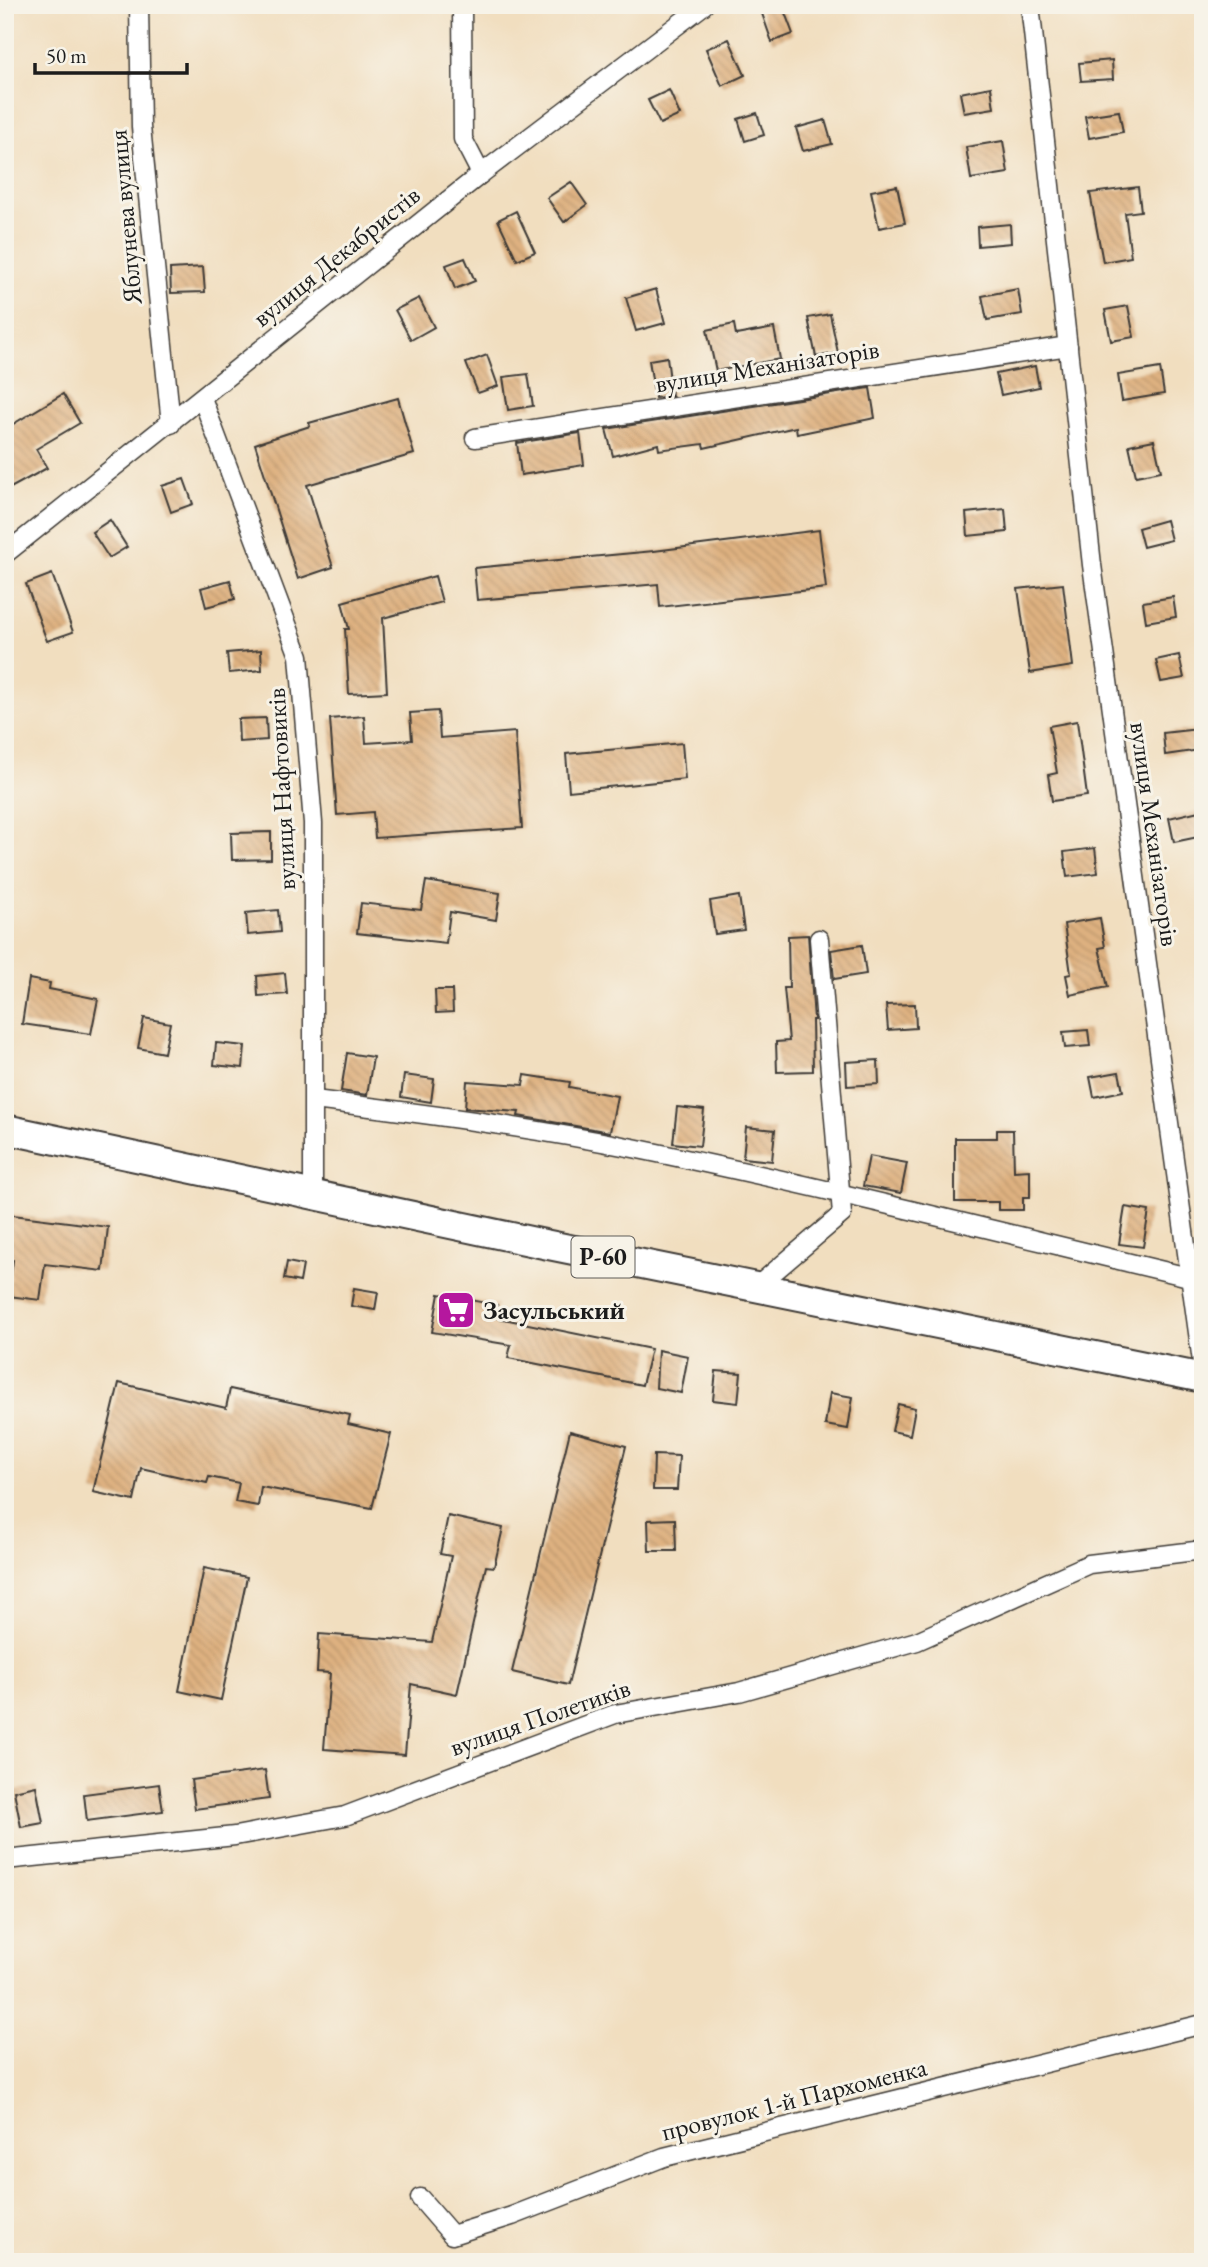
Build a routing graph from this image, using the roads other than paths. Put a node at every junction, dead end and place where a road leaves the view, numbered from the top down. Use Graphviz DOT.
graph roads {
  1 [pos="139,5"];
  2 [pos="462,5"];
  3 [pos="704,5"];
  4 [pos="1030,5"];
  5 [pos="481,174"];
  6 [pos="1068,346"];
  7 [pos="202,398"];
  8 [pos="171,424"];
  9 [pos="475,438"];
  10 [pos="5,554"];
  11 [pos="819,939"];
  12 [pos="314,1100"];
  13 [pos="5,1129"];
  14 [pos="841,1193"];
  15 [pos="313,1195"];
  16 [pos="1189,1277"];
  17 [pos="755,1288"];
  18 [pos="1203,1369"];
  19 [pos="1203,1378"];
  20 [pos="1203,1550"];
  21 [pos="5,1860"];
  22 [pos="1203,2024"];
  23 [pos="420,2198"];
  1 -- 8 [label="street, Яблунева вулиця"];
  2 -- 5 [label="street"];
  3 -- 5 [label="street, вулиця Декабристів"];
  4 -- 6 [label="street, вулиця Механізаторів"];
  5 -- 7 [label="street, вулиця Декабристів"];
  6 -- 9 [label="street, вулиця Механізаторів"];
  6 -- 16 [label="street, вулиця Механізаторів"];
  7 -- 8 [label="street, вулиця Декабристів"];
  7 -- 12 [label="street, вулиця Нафтовиків"];
  8 -- 10 [label="street, вулиця Декабристів"];
  11 -- 14 [label="street"];
  12 -- 14 [label="street"];
  12 -- 15 [label="street, вулиця Нафтовиків"];
  13 -- 15 [label="main road, Р-60"];
  14 -- 16 [label="street"];
  14 -- 17 [label="street"];
  15 -- 17 [label="main road, Р-60"];
  16 -- 18 [label="street, вулиця Механізаторів"];
  17 -- 19 [label="main road, Р-60"];
  20 -- 21 [label="street, вулиця Полетиків"];
  22 -- 23 [label="street, провулок 1-й Пархоменка"];
}
